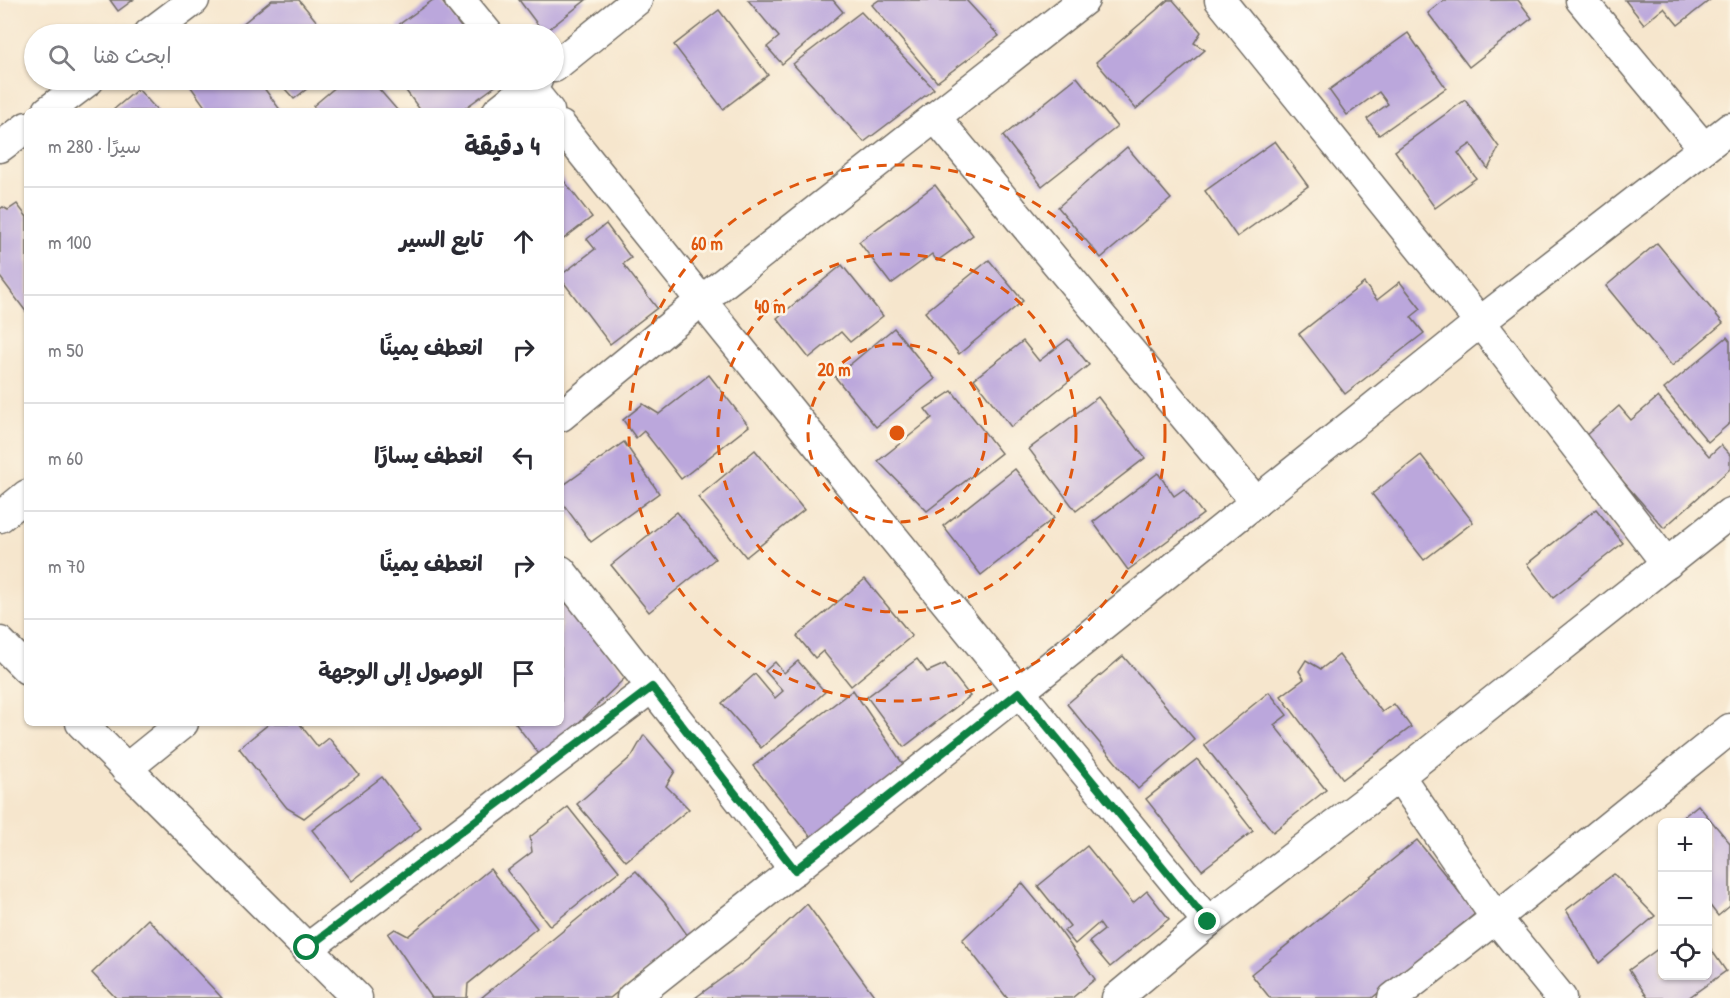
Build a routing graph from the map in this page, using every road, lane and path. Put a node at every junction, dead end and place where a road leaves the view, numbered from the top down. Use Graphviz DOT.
graph roads {
  1 [pos="194,0"];
  2 [pos="460,0"];
  3 [pos="637,0"];
  4 [pos="1084,0"];
  5 [pos="1220,0"];
  6 [pos="1581,0"];
  7 [pos="162,24"];
  8 [pos="480,24"];
  9 [pos="564,58"];
  10 [pos="76,90"];
  11 [pos="521,90"];
  12 [pos="535,90"];
  13 [pos="52,108"];
  14 [pos="501,108"];
  15 [pos="547,108"];
  16 [pos="935,117"];
  17 [pos="1730,128"];
  18 [pos="24,129"];
  19 [pos="564,130"];
  20 [pos="0,147"];
  21 [pos="1704,148"];
  22 [pos="700,301"];
  23 [pos="1480,322"];
  24 [pos="564,414"];
  25 [pos="24,497"];
  26 [pos="1256,502"];
  27 [pos="1730,513"];
  28 [pos="0,517"];
  29 [pos="1667,564"];
  30 [pos="564,575"];
  31 [pos="0,642"];
  32 [pos="24,666"];
  33 [pos="652,687"];
  34 [pos="1019,692"];
  35 [pos="84,726"];
  36 [pos="179,726"];
  37 [pos="1730,729"];
  38 [pos="126,769"];
  39 [pos="1399,776"];
  40 [pos="795,870"];
  41 [pos="1496,918"];
  42 [pos="1208,922"];
  43 [pos="307,948"];
  44 [pos="357,998"];
  45 [pos="632,998"];
  46 [pos="1118,998"];
  47 [pos="1393,998"];
  48 [pos="1561,998"];
  1 -- 7 [label="street"];
  2 -- 8 [label="street"];
  3 -- 9 [label="street"];
  4 -- 16 [label="street"];
  5 -- 23 [label="street"];
  6 -- 21 [label="street"];
  10 -- 13 [label="street"];
  11 -- 14 [label="street"];
  12 -- 15 [label="street"];
  16 -- 22 [label="street"];
  16 -- 26 [label="street"];
  17 -- 21 [label="street"];
  18 -- 20 [label="street"];
  19 -- 22 [label="street"];
  21 -- 23 [label="street"];
  22 -- 24 [label="street"];
  22 -- 34 [label="street"];
  23 -- 26 [label="street"];
  23 -- 29 [label="street"];
  25 -- 28 [label="street"];
  26 -- 34 [label="street"];
  27 -- 29 [label="street"];
  29 -- 39 [label="street"];
  30 -- 33 [label="street"];
  31 -- 32 [label="street"];
  33 -- 40 [label="street"];
  33 -- 43 [label="street"];
  34 -- 40 [label="street"];
  34 -- 42 [label="street"];
  35 -- 38 [label="street"];
  36 -- 38 [label="street"];
  37 -- 41 [label="street"];
  38 -- 43 [label="street"];
  39 -- 41 [label="street"];
  39 -- 42 [label="street"];
  40 -- 45 [label="street"];
  41 -- 47 [label="street"];
  41 -- 48 [label="street"];
  42 -- 46 [label="street"];
  43 -- 44 [label="street"];
}
